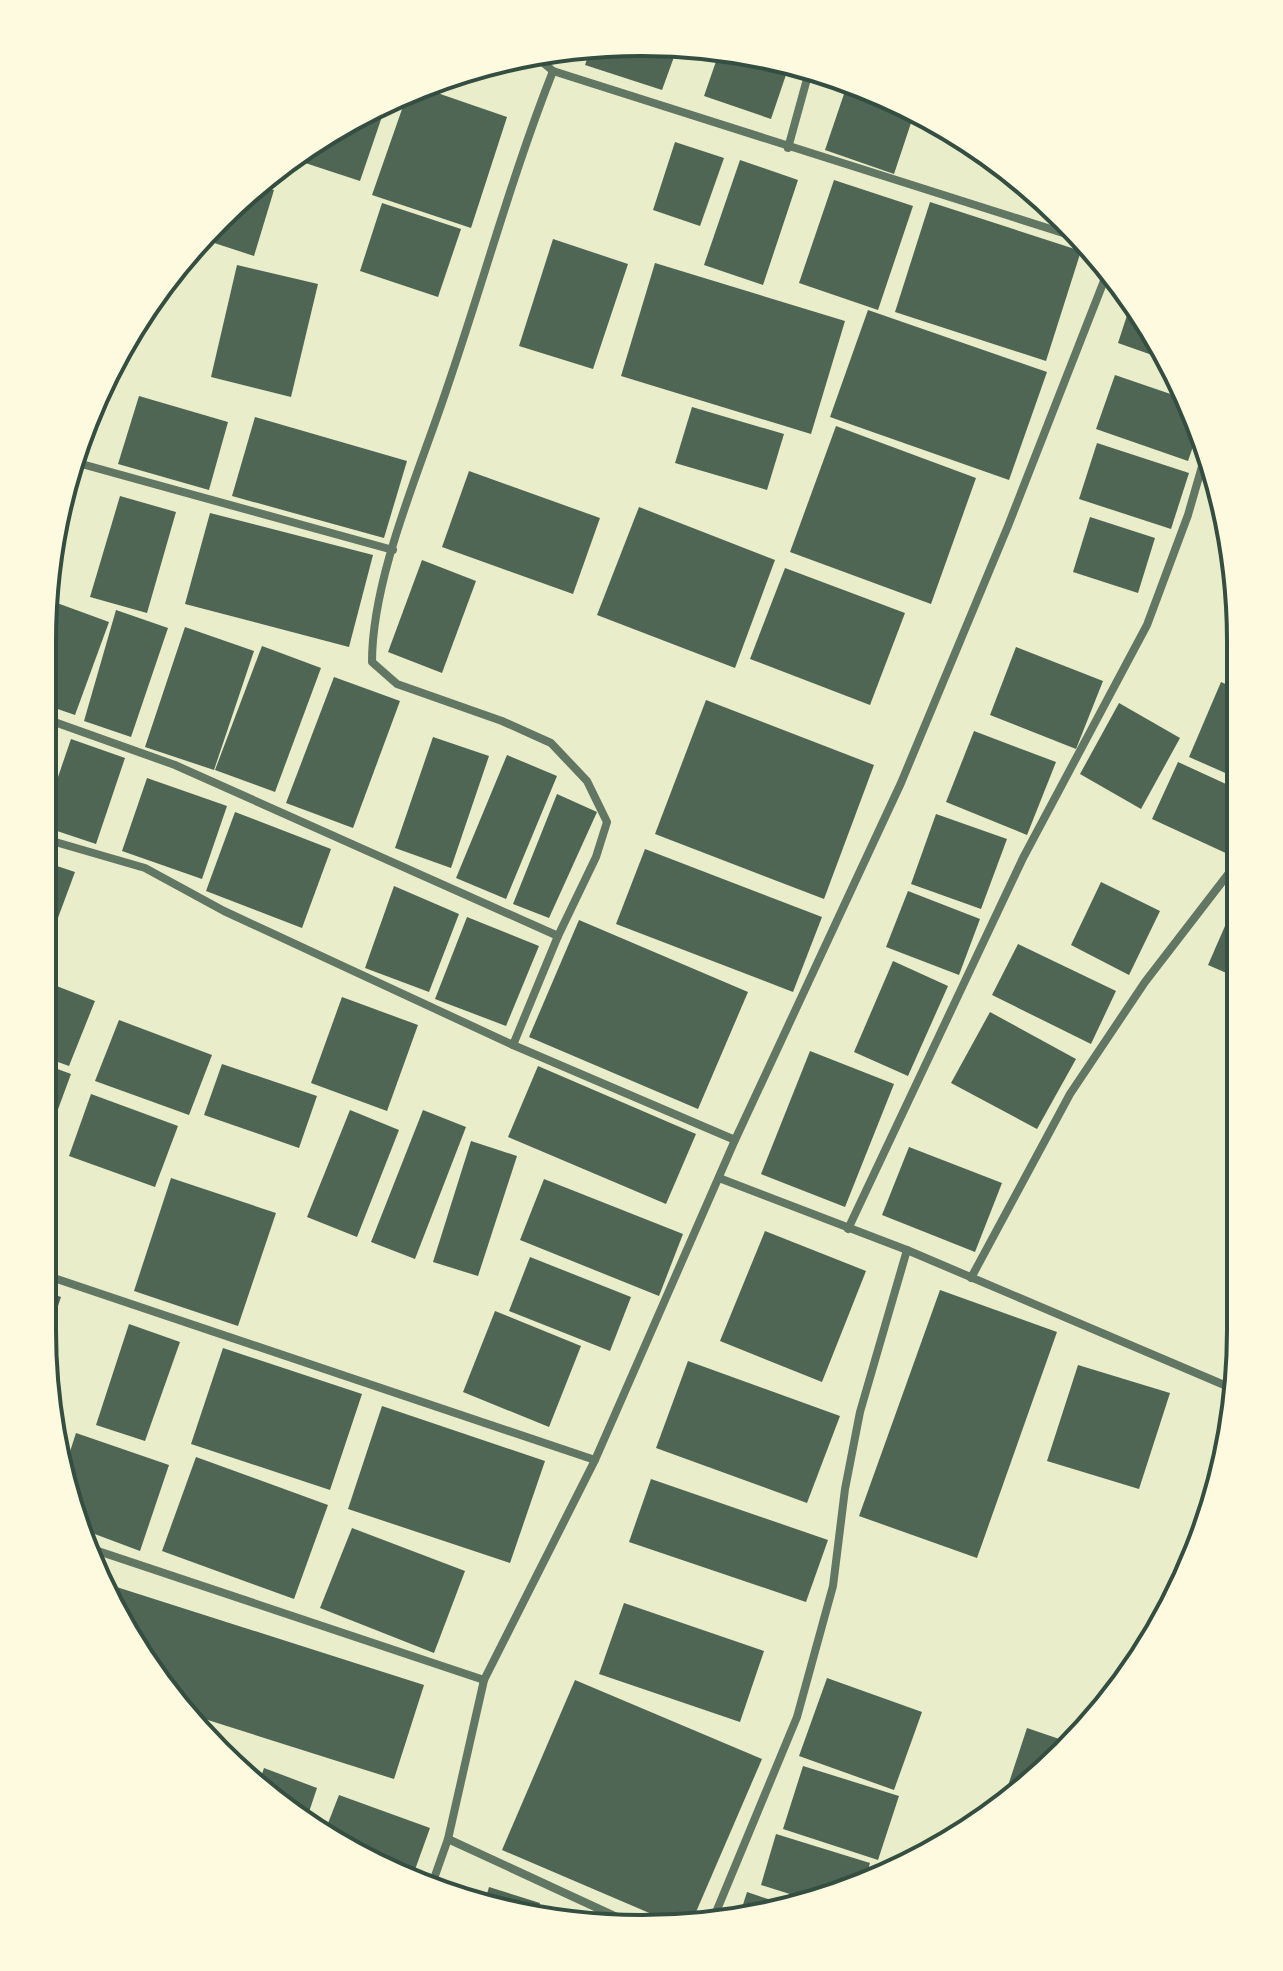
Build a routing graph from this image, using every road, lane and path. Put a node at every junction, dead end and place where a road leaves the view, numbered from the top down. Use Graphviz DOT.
graph roads {
  1 [pos="545,64"];
  2 [pos="553,71"];
  3 [pos="807,80"];
  4 [pos="788,148"];
  5 [pos="1061,233"];
  6 [pos="1104,282"];
  7 [pos="84,465"];
  8 [pos="1201,470"];
  9 [pos="393,550"];
  10 [pos="56,723"];
  11 [pos="56,842"];
  12 [pos="1227,876"];
  13 [pos="558,936"];
  14 [pos="513,1045"];
  15 [pos="735,1140"];
  16 [pos="719,1178"];
  17 [pos="848,1229"];
  18 [pos="907,1250"];
  19 [pos="971,1278"];
  20 [pos="56,1279"];
  21 [pos="1224,1385"];
  22 [pos="595,1460"];
  23 [pos="100,1552"];
  24 [pos="484,1680"];
  25 [pos="448,1839"];
  26 [pos="435,1877"];
  27 [pos="717,1910"];
  28 [pos="611,1914"];
  1 -- 2 [label="street"];
  2 -- 4 [label="street"];
  2 -- 9 [label="street"];
  3 -- 4 [label="street"];
  4 -- 5 [label="street"];
  6 -- 15 [label="street"];
  7 -- 9 [label="street"];
  8 -- 17 [label="street"];
  9 -- 13 [label="street"];
  10 -- 13 [label="street"];
  11 -- 14 [label="street"];
  12 -- 19 [label="street"];
  13 -- 14 [label="street"];
  14 -- 15 [label="street"];
  15 -- 16 [label="street"];
  16 -- 17 [label="street"];
  16 -- 22 [label="street"];
  17 -- 18 [label="street"];
  18 -- 19 [label="street"];
  18 -- 27 [label="street"];
  19 -- 21 [label="street"];
  20 -- 22 [label="street"];
  22 -- 24 [label="street"];
  23 -- 24 [label="street"];
  24 -- 25 [label="street"];
  25 -- 26 [label="street"];
  25 -- 28 [label="street"];
}
